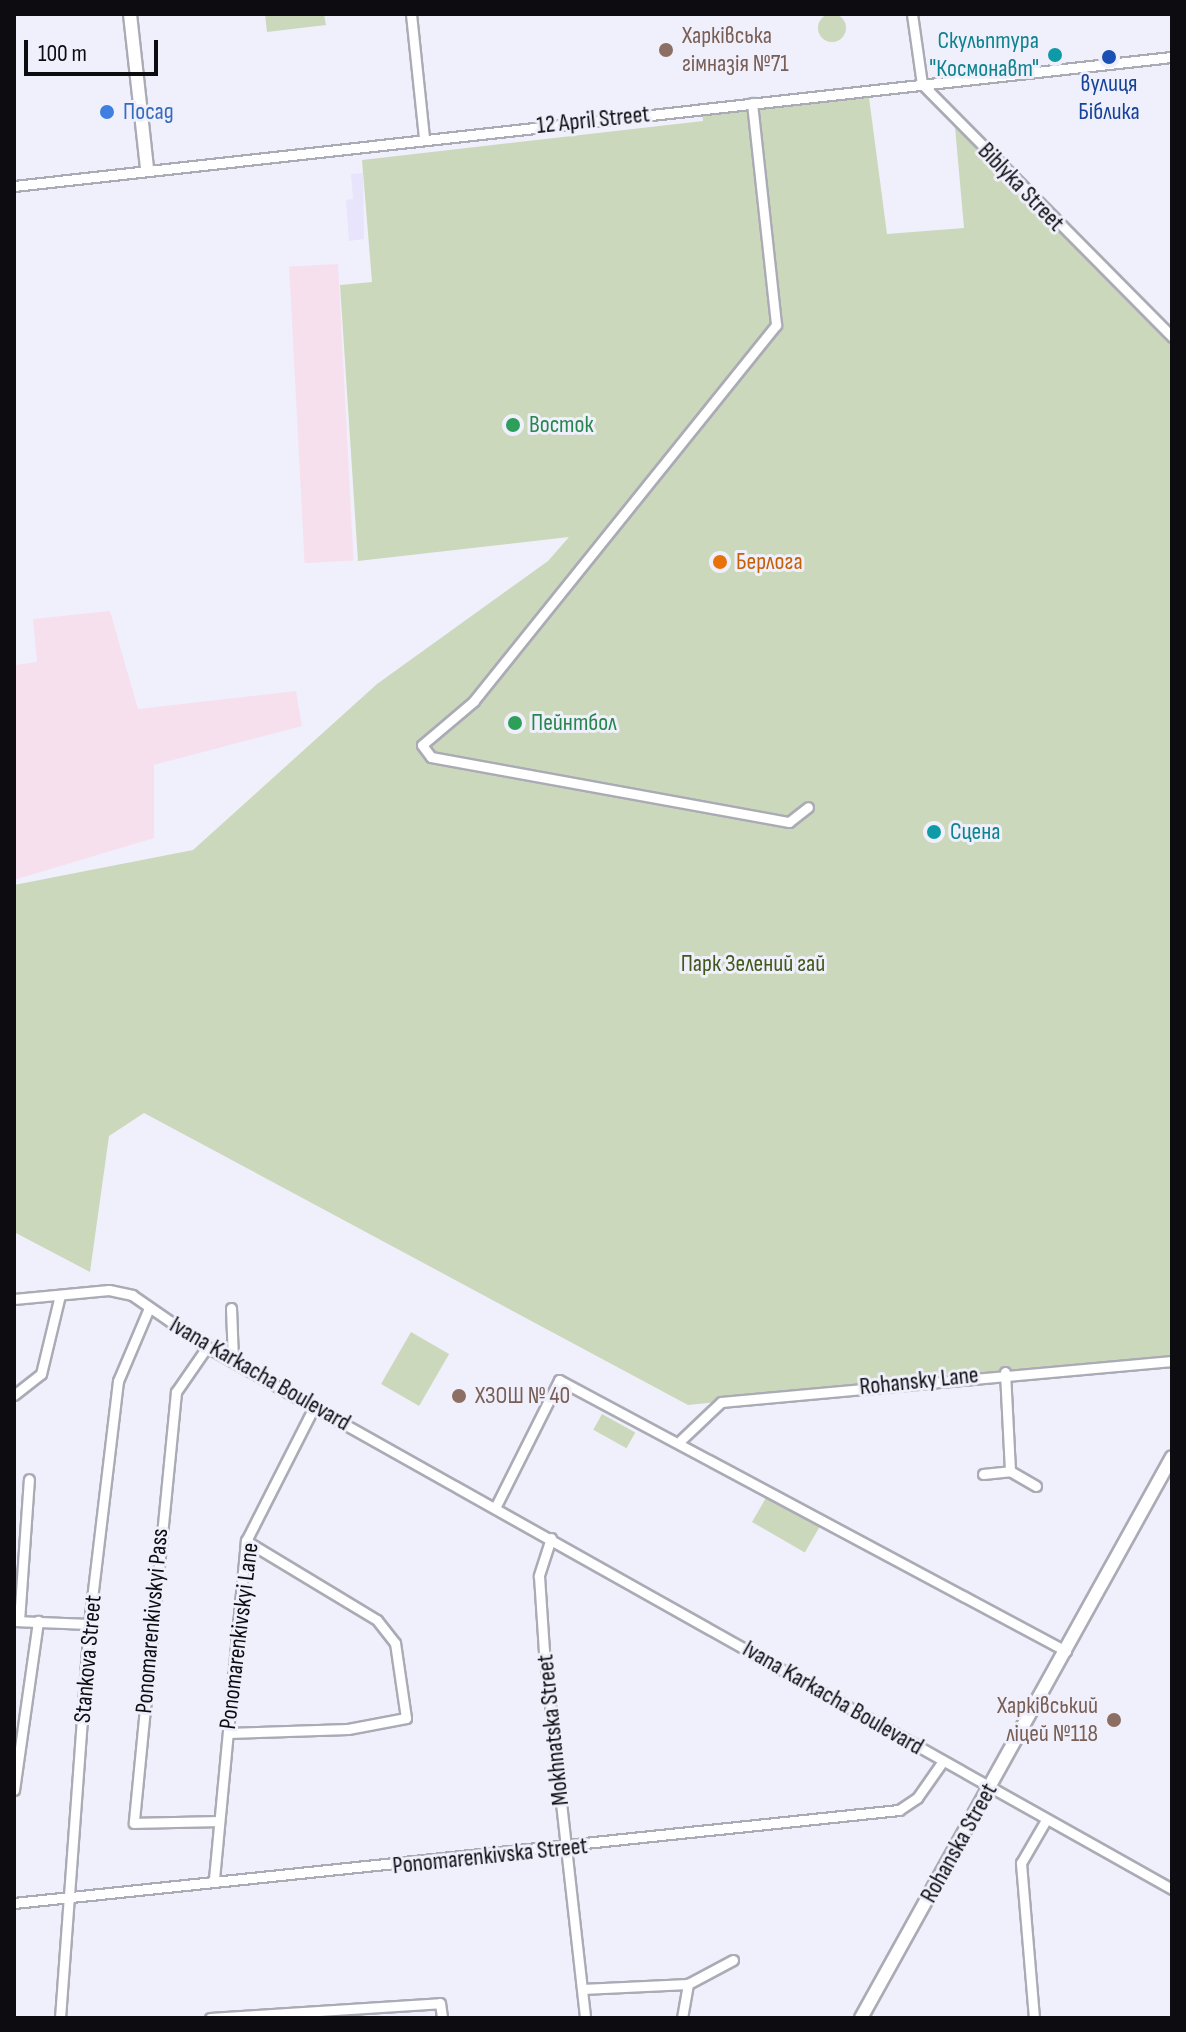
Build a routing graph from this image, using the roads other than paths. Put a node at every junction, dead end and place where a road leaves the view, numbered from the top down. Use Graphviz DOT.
graph roads {
  1 [pos="130,14"];
  2 [pos="411,14"];
  3 [pos="912,14"];
  4 [pos="1172,57"];
  5 [pos="922,84"];
  6 [pos="752,103"];
  7 [pos="424,138"];
  8 [pos="147,167"];
  9 [pos="14,186"];
  10 [pos="1172,337"];
  11 [pos="808,807"];
  12 [pos="60,1295"];
  13 [pos="14,1299"];
  14 [pos="149,1308"];
  15 [pos="231,1308"];
  16 [pos="207,1347"];
  17 [pos="233,1361"];
  18 [pos="1172,1361"];
  19 [pos="1005,1372"];
  20 [pos="14,1395"];
  21 [pos="314,1407"];
  22 [pos="681,1440"];
  23 [pos="1172,1457"];
  24 [pos="1010,1471"];
  25 [pos="983,1474"];
  26 [pos="29,1479"];
  27 [pos="1036,1486"];
  28 [pos="496,1506"];
  29 [pos="551,1538"];
  30 [pos="246,1541"];
  31 [pos="16,1621"];
  32 [pos="38,1621"];
  33 [pos="89,1624"];
  34 [pos="1066,1651"];
  35 [pos="228,1733"];
  36 [pos="943,1761"];
  37 [pos="991,1786"];
  38 [pos="14,1790"];
  39 [pos="1046,1820"];
  40 [pos="216,1821"];
  41 [pos="567,1847"];
  42 [pos="214,1879"];
  43 [pos="1172,1889"];
  44 [pos="70,1897"];
  45 [pos="14,1903"];
  46 [pos="733,1960"];
  47 [pos="688,1984"];
  48 [pos="582,1989"];
  49 [pos="60,2018"];
  50 [pos="210,2018"];
  51 [pos="442,2018"];
  52 [pos="585,2018"];
  53 [pos="682,2018"];
  54 [pos="861,2018"];
  55 [pos="1034,2018"];
  1 -- 8 [label="main road"];
  2 -- 7 [label="street"];
  3 -- 5 [label="street"];
  4 -- 5 [label="street, 12 April Street"];
  5 -- 6 [label="street, 12 April Street"];
  5 -- 10 [label="street, Biblyka Street"];
  6 -- 7 [label="street, 12 April Street"];
  6 -- 11 [label="street"];
  7 -- 8 [label="street, 12 April Street"];
  8 -- 9 [label="street, 12 April Street"];
  12 -- 13 [label="street, Ivana Karkacha Boulevard"];
  12 -- 14 [label="street, Ivana Karkacha Boulevard"];
  12 -- 20 [label="street"];
  14 -- 16 [label="street, Ivana Karkacha Boulevard"];
  14 -- 33 [label="street, Stankova Street"];
  15 -- 17 [label="street"];
  16 -- 17 [label="street, Ivana Karkacha Boulevard"];
  16 -- 40 [label="street, Ponomarenkivskyi Pass"];
  17 -- 21 [label="street, Ivana Karkacha Boulevard"];
  18 -- 19 [label="street, Rohansky Lane"];
  19 -- 22 [label="street, Rohansky Lane"];
  19 -- 24 [label="street"];
  21 -- 28 [label="street, Ivana Karkacha Boulevard"];
  21 -- 30 [label="street, Ponomarenkivskyi Lane"];
  22 -- 28 [label="street"];
  22 -- 34 [label="street"];
  23 -- 34 [label="main road, Rohanska Street"];
  24 -- 25 [label="street"];
  24 -- 27 [label="street"];
  26 -- 31 [label="street"];
  28 -- 29 [label="street, Ivana Karkacha Boulevard"];
  29 -- 36 [label="street, Ivana Karkacha Boulevard"];
  29 -- 41 [label="street, Mokhnatska Street"];
  30 -- 35 [label="street, Ponomarenkivskyi Lane"];
  30 -- 35 [label="street"];
  31 -- 32 [label="street"];
  32 -- 33 [label="street"];
  32 -- 38 [label="street"];
  33 -- 44 [label="street, Stankova Street"];
  34 -- 37 [label="main road, Rohanska Street"];
  35 -- 40 [label="street, Ponomarenkivskyi Lane"];
  36 -- 37 [label="street, Ivana Karkacha Boulevard"];
  36 -- 41 [label="street, Ponomarenkivska Street"];
  37 -- 39 [label="street, Ivana Karkacha Boulevard"];
  37 -- 54 [label="main road, Rohanska Street"];
  39 -- 43 [label="street, Ivana Karkacha Boulevard"];
  39 -- 55 [label="street"];
  40 -- 42 [label="street, Ponomarenkivskyi Lane"];
  41 -- 42 [label="street, Ponomarenkivska Street"];
  41 -- 48 [label="street, Mokhnatska Street"];
  42 -- 44 [label="street, Ponomarenkivska Street"];
  44 -- 45 [label="street, Ponomarenkivska Street"];
  44 -- 49 [label="street, Stankova Street"];
  46 -- 47 [label="street"];
  47 -- 48 [label="street"];
  47 -- 53 [label="street"];
  48 -- 52 [label="street, Mokhnatska Street"];
  50 -- 51 [label="street"];
}
